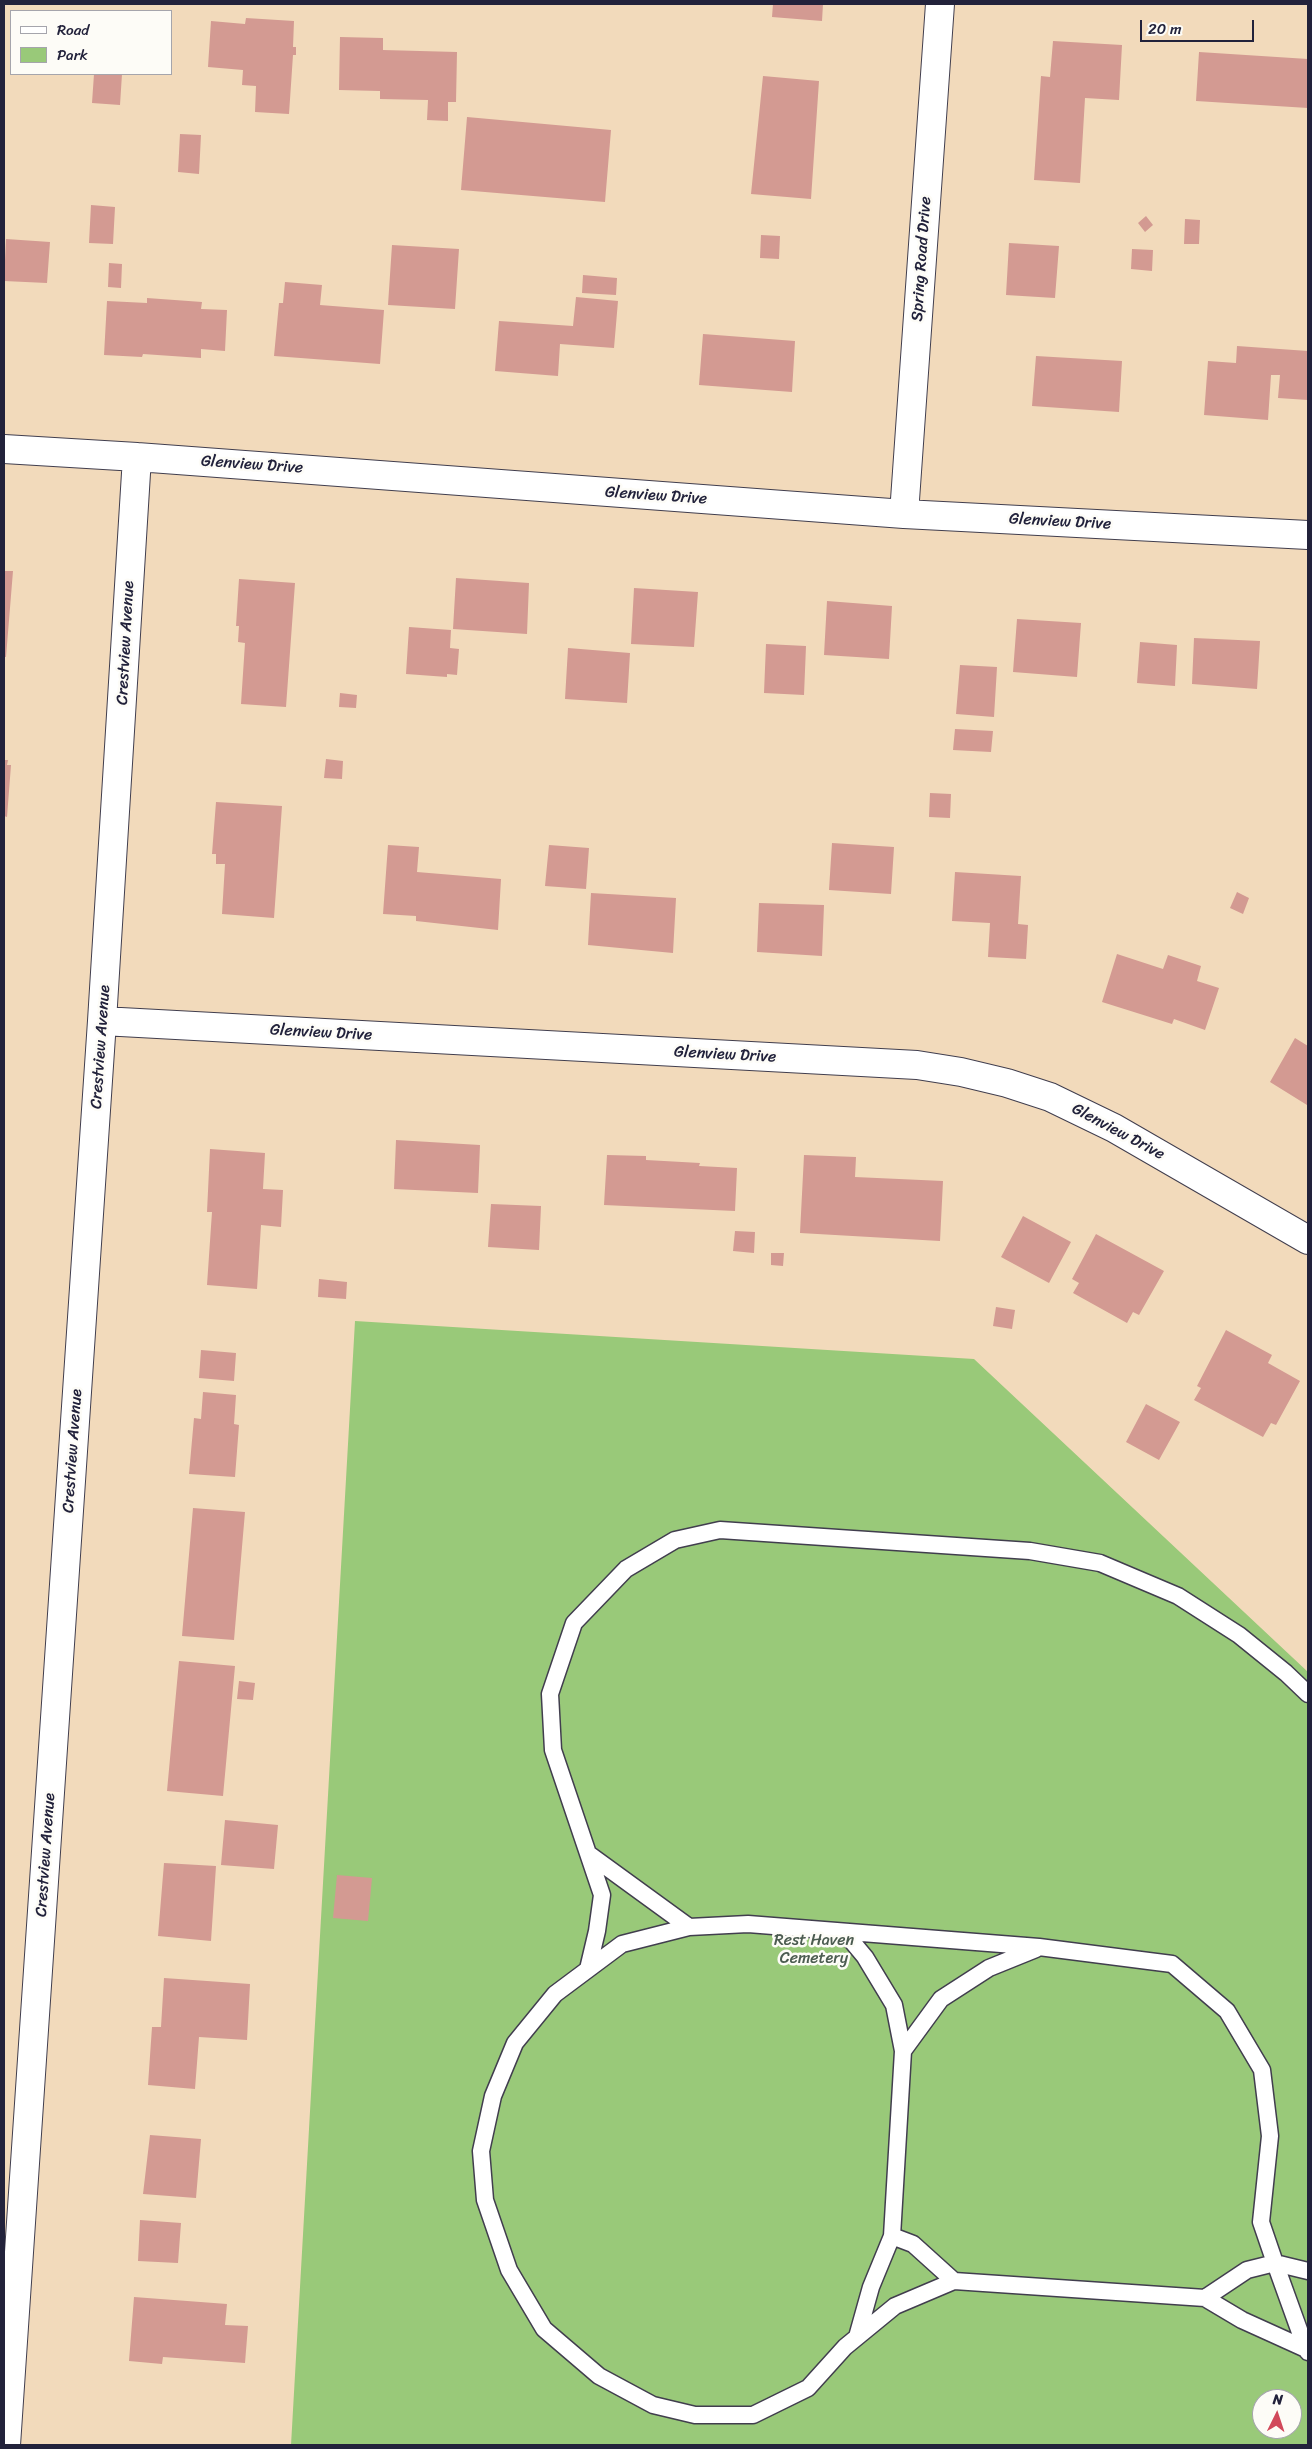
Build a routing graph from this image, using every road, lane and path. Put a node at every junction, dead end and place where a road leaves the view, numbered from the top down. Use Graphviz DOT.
graph roads {
  1 [pos="940,4"];
  2 [pos="4,449"];
  3 [pos="137,457"];
  4 [pos="904,514"];
  5 [pos="1308,534"];
  6 [pos="102,1021"];
  7 [pos="1308,1240"];
  8 [pos="1308,1694"];
  9 [pos="590,1855"];
  10 [pos="689,1927"];
  11 [pos="845,1933"];
  12 [pos="1039,1947"];
  13 [pos="588,1969"];
  14 [pos="903,2052"];
  15 [pos="892,2236"];
  16 [pos="1275,2262"];
  17 [pos="1308,2270"];
  18 [pos="954,2281"];
  19 [pos="1205,2298"];
  20 [pos="857,2337"];
  21 [pos="1308,2347"];
  22 [pos="6,2445"];
  1 -- 4 [label="street, Spring Road Drive"];
  2 -- 3 [label="street, Glenview Drive"];
  3 -- 4 [label="street, Glenview Drive"];
  3 -- 6 [label="street, Crestview Avenue"];
  4 -- 5 [label="street, Glenview Drive"];
  6 -- 7 [label="street, Glenview Drive"];
  6 -- 22 [label="street, Crestview Avenue"];
  8 -- 9 [label="lane"];
  9 -- 10 [label="lane"];
  9 -- 13 [label="lane"];
  10 -- 11 [label="lane"];
  10 -- 13 [label="lane"];
  11 -- 12 [label="lane"];
  11 -- 14 [label="lane"];
  12 -- 14 [label="lane"];
  12 -- 16 [label="lane"];
  13 -- 20 [label="lane"];
  14 -- 15 [label="lane"];
  15 -- 18 [label="lane"];
  15 -- 20 [label="lane"];
  16 -- 17 [label="lane"];
  16 -- 19 [label="lane"];
  16 -- 21 [label="lane"];
  18 -- 19 [label="lane"];
  18 -- 20 [label="lane"];
  19 -- 21 [label="lane"];
}
